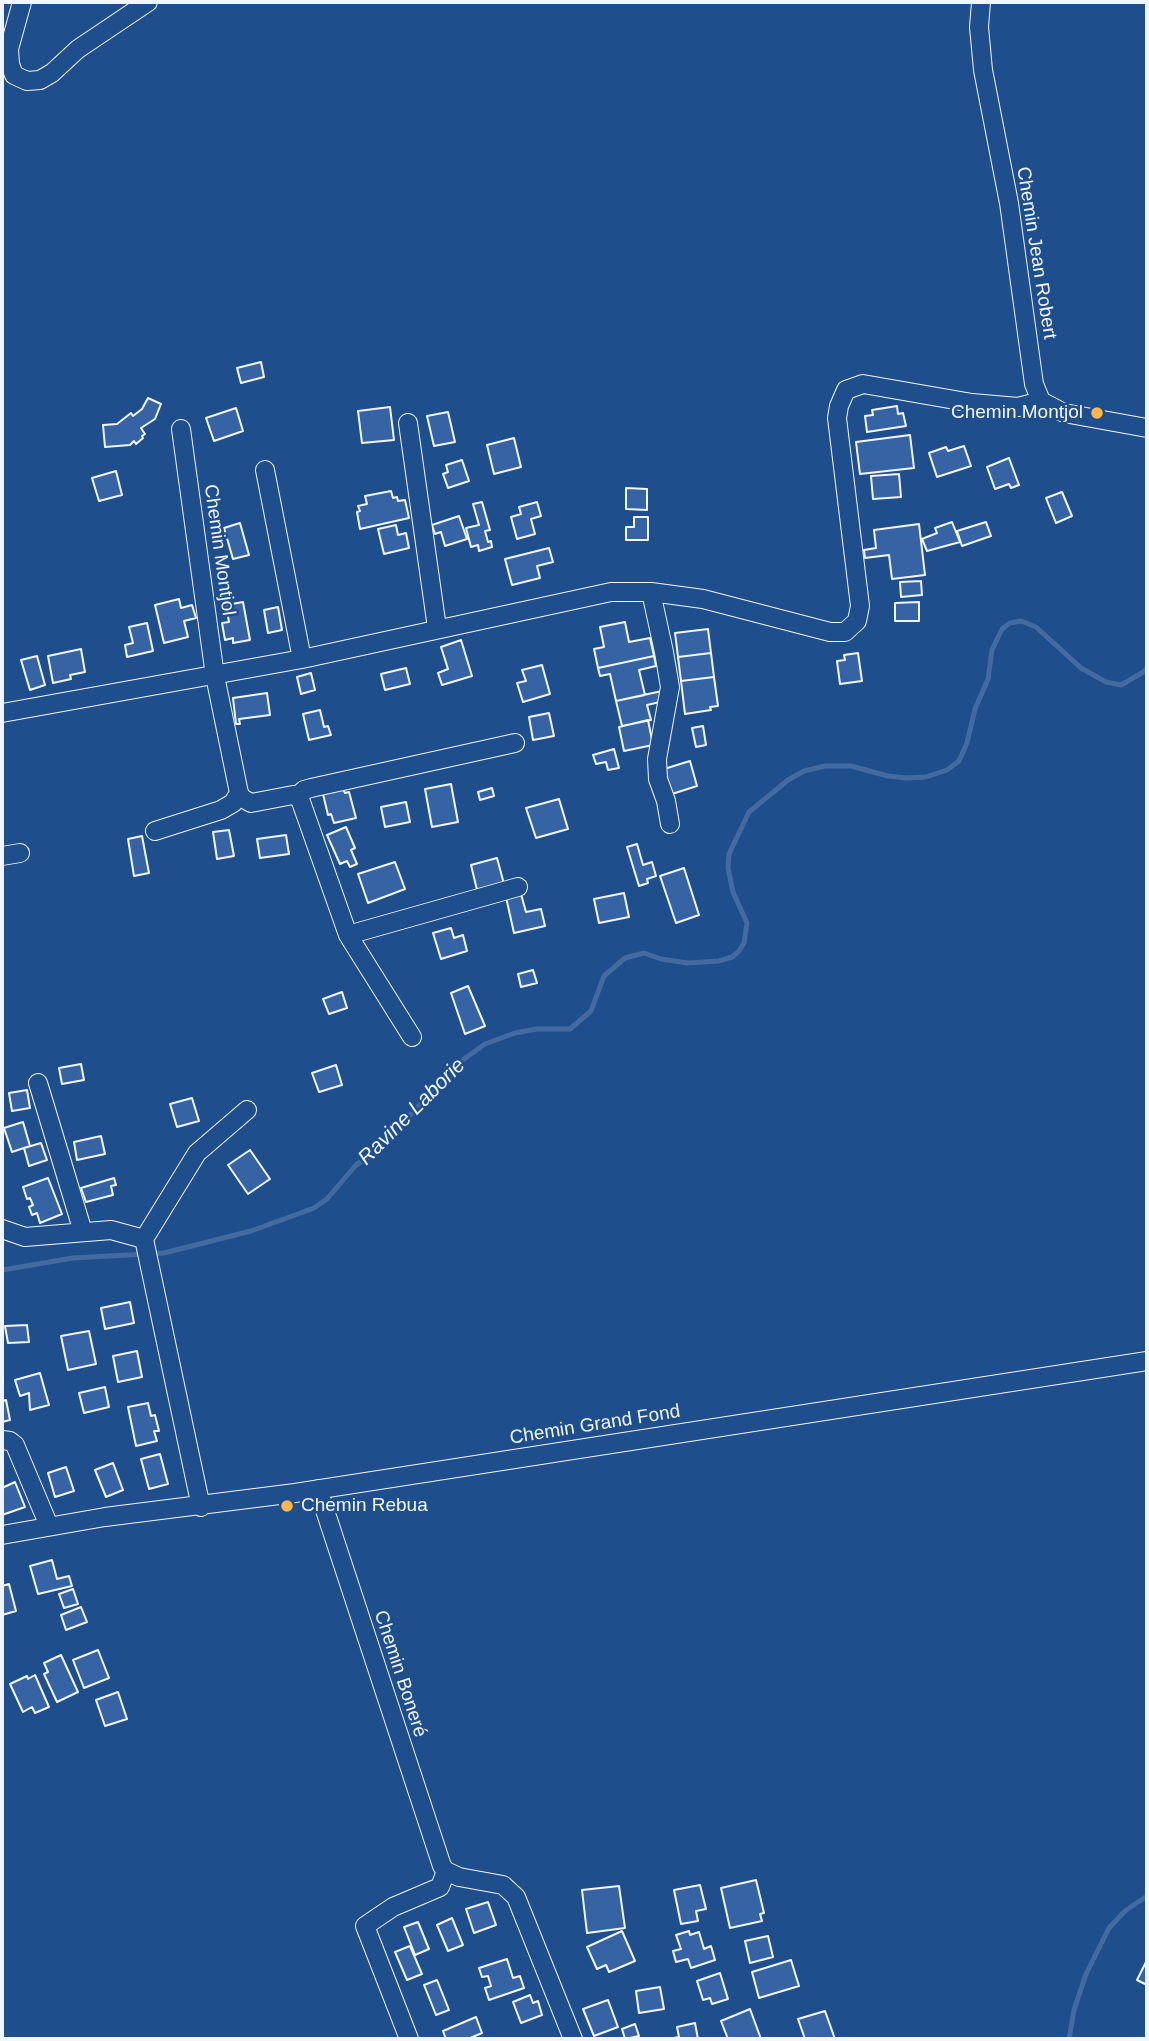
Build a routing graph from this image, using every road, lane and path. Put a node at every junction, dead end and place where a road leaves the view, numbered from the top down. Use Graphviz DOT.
graph roads {
  1 [pos="22,2"];
  2 [pos="148,2"];
  3 [pos="981,2"];
  4 [pos="1041,401"];
  5 [pos="408,423"];
  6 [pos="1147,428"];
  7 [pos="181,429"];
  8 [pos="265,470"];
  9 [pos="651,592"];
  10 [pos="437,628"];
  11 [pos="302,659"];
  12 [pos="215,676"];
  13 [pos="2,713"];
  14 [pos="516,743"];
  15 [pos="239,793"];
  16 [pos="297,796"];
  17 [pos="670,824"];
  18 [pos="155,831"];
  19 [pos="20,853"];
  20 [pos="2,856"];
  21 [pos="518,887"];
  22 [pos="348,934"];
  23 [pos="412,1037"];
  24 [pos="38,1083"];
  25 [pos="247,1110"];
  26 [pos="2,1229"];
  27 [pos="83,1232"];
  28 [pos="145,1243"];
  29 [pos="1147,1361"];
  30 [pos="2,1440"];
  31 [pos="318,1489"];
  32 [pos="201,1507"];
  33 [pos="49,1526"];
  34 [pos="2,1535"];
  35 [pos="446,1871"];
  36 [pos="409,2039"];
  37 [pos="573,2039"];
  1 -- 2 [label="street"];
  3 -- 4 [label="street, Chemin Jean Robert"];
  4 -- 6 [label="street"];
  4 -- 9 [label="street"];
  5 -- 10 [label="street"];
  7 -- 12 [label="street, Chemin Montjol"];
  8 -- 11 [label="street"];
  9 -- 10 [label="street"];
  9 -- 17 [label="street"];
  10 -- 11 [label="street"];
  11 -- 12 [label="street"];
  12 -- 13 [label="street"];
  12 -- 15 [label="street, Chemin Montjol"];
  14 -- 16 [label="street"];
  15 -- 16 [label="street"];
  15 -- 18 [label="street"];
  16 -- 22 [label="street"];
  19 -- 20 [label="street"];
  21 -- 22 [label="street"];
  22 -- 23 [label="street"];
  24 -- 27 [label="street"];
  25 -- 28 [label="street"];
  26 -- 27 [label="street"];
  27 -- 28 [label="street"];
  28 -- 32 [label="street"];
  29 -- 31 [label="street, Chemin Grand Fond"];
  30 -- 33 [label="street"];
  31 -- 32 [label="street, Chemin Grand Fond"];
  31 -- 35 [label="street, Chemin Boneré"];
  32 -- 33 [label="street, Chemin Grand Fond"];
  33 -- 34 [label="street, Chemin Grand Fond"];
  35 -- 36 [label="street"];
  35 -- 37 [label="street"];
}
